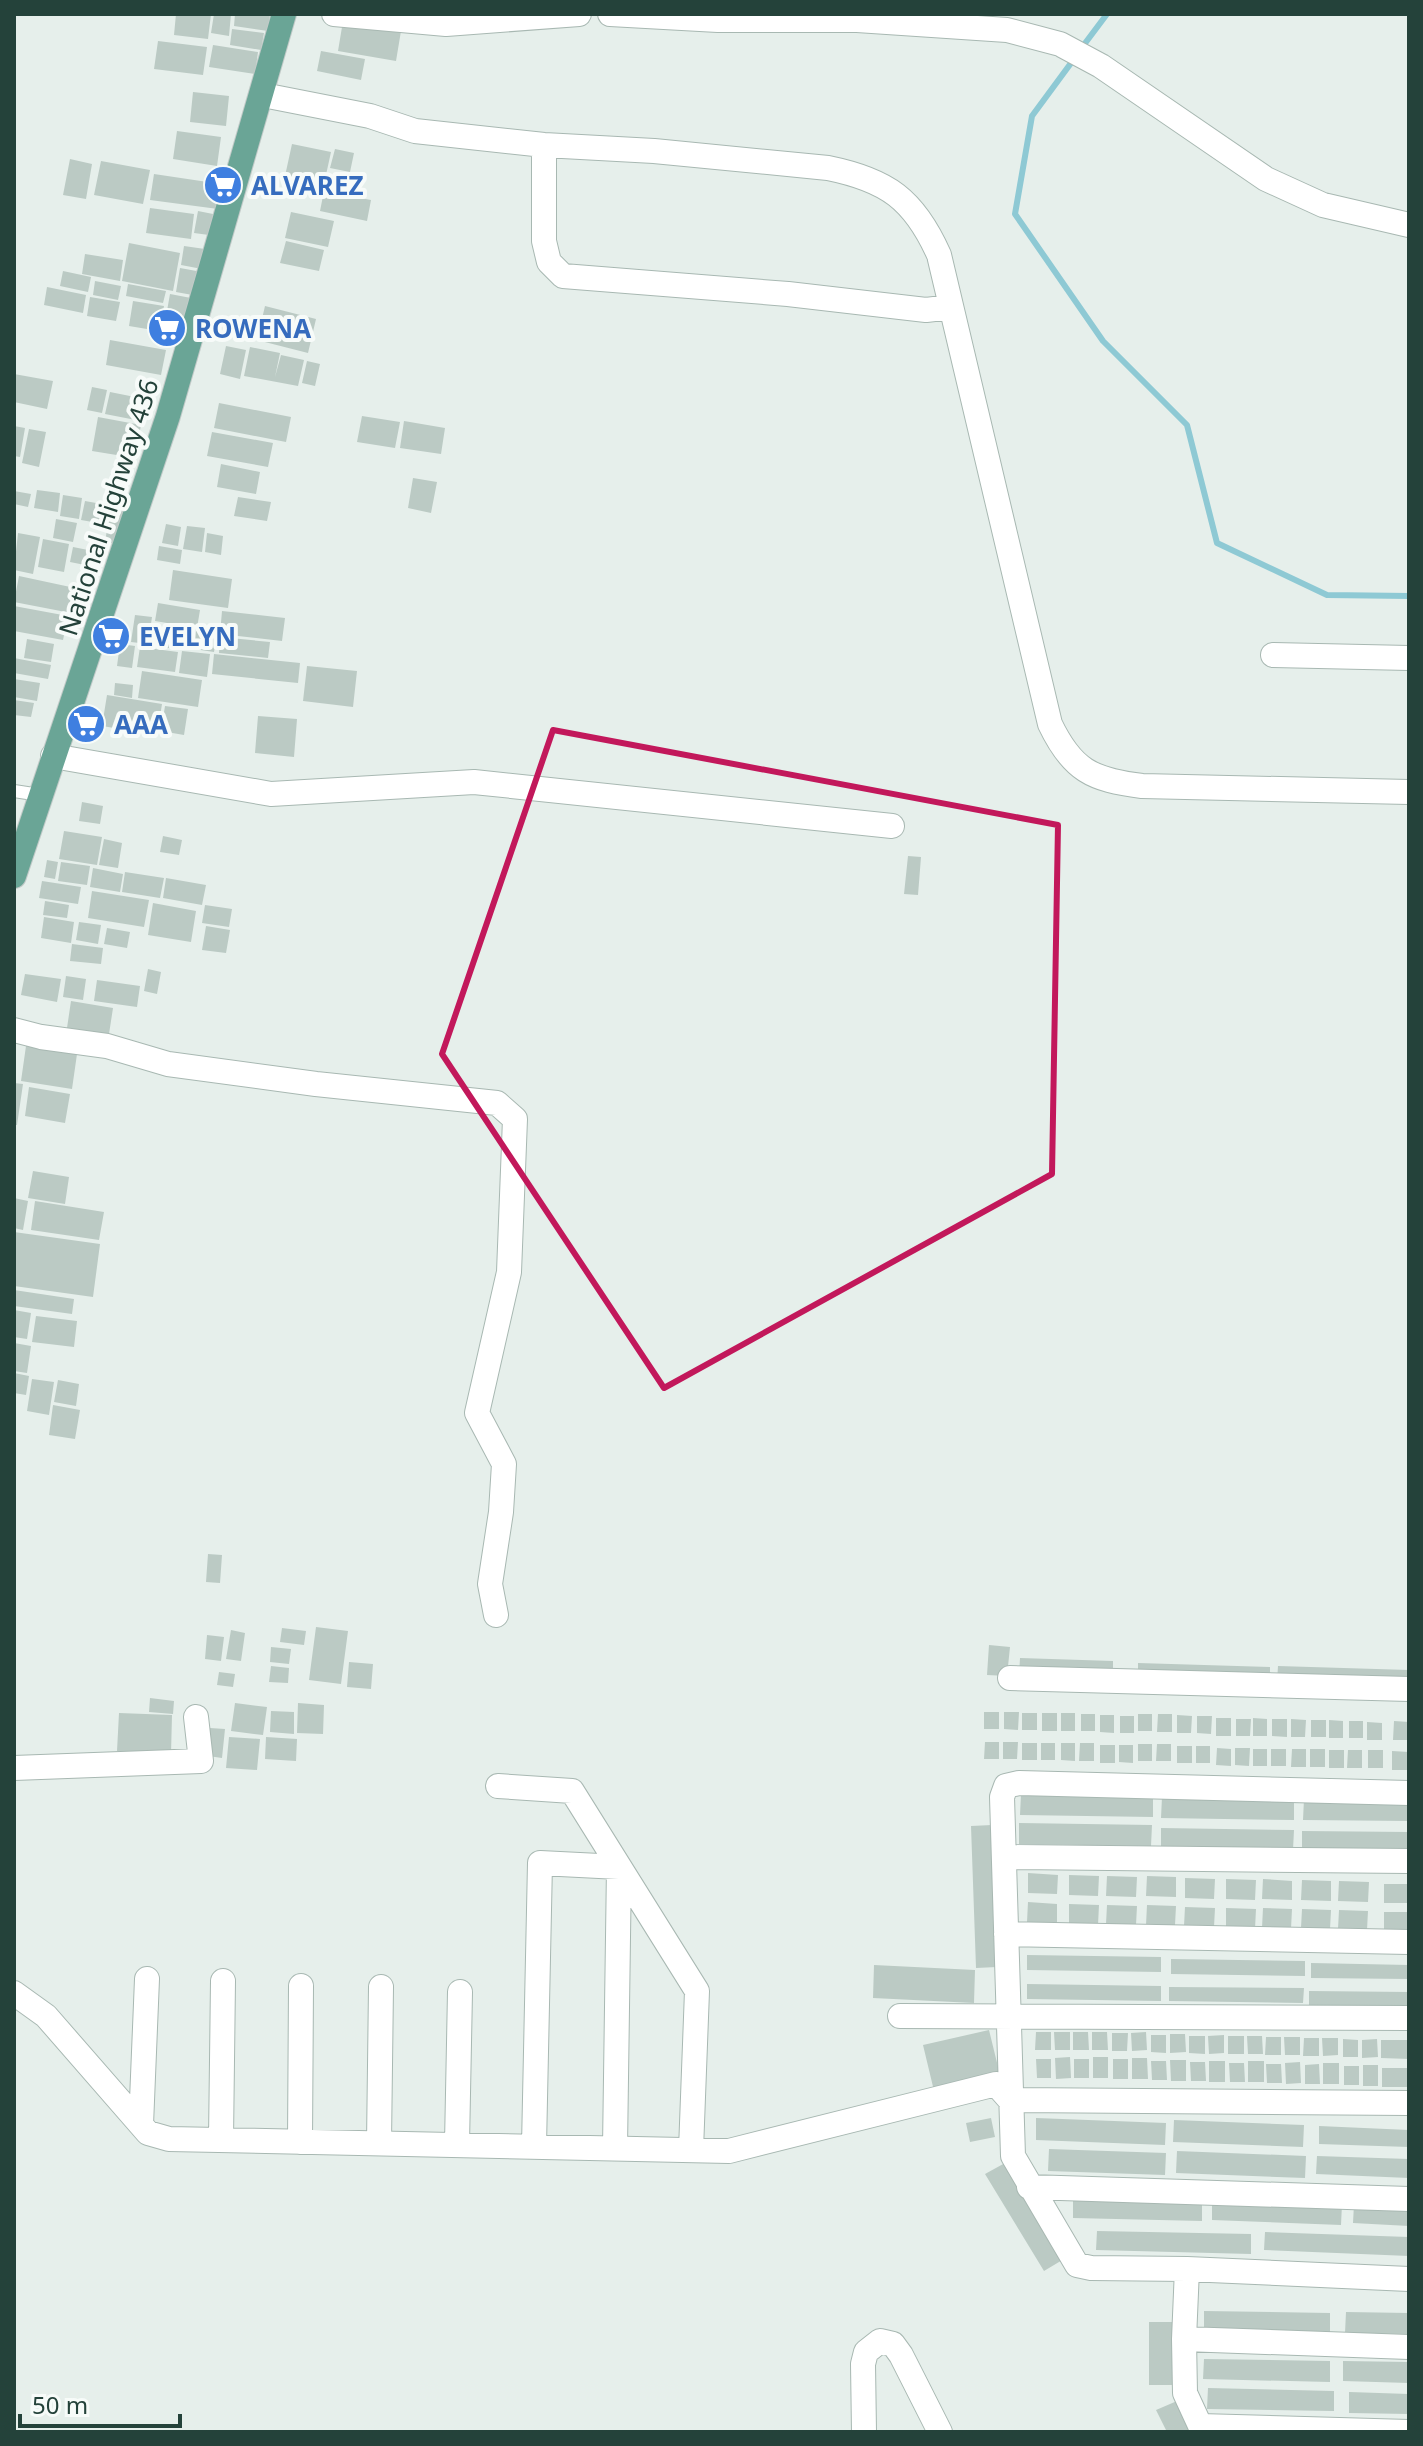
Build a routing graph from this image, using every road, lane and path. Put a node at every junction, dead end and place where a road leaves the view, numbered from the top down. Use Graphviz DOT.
graph roads {
  1 [pos="284,14"];
  2 [pos="334,14"];
  3 [pos="579,14"];
  4 [pos="610,14"];
  5 [pos="263,95"];
  6 [pos="544,145"];
  7 [pos="1409,225"];
  8 [pos="951,307"];
  9 [pos="1273,655"];
  10 [pos="1409,658"];
  11 [pos="53,756"];
  12 [pos="14,791"];
  13 [pos="1409,792"];
  14 [pos="40,795"];
  15 [pos="892,826"];
  16 [pos="14,876"];
  17 [pos="14,1030"];
  18 [pos="496,1615"];
  19 [pos="1010,1678"];
  20 [pos="1409,1689"];
  21 [pos="196,1717"];
  22 [pos="14,1768"];
  23 [pos="498,1786"];
  24 [pos="1409,1793"];
  25 [pos="1004,1857"];
  26 [pos="1409,1861"];
  27 [pos="619,1867"];
  28 [pos="1006,1934"];
  29 [pos="1409,1942"];
  30 [pos="147,1979"];
  31 [pos="223,1981"];
  32 [pos="301,1986"];
  33 [pos="381,1987"];
  34 [pos="460,1992"];
  35 [pos="14,1993"];
  36 [pos="900,2016"];
  37 [pos="1008,2016"];
  38 [pos="1409,2018"];
  39 [pos="1010,2100"];
  40 [pos="1409,2103"];
  41 [pos="141,2125"];
  42 [pos="221,2140"];
  43 [pos="300,2142"];
  44 [pos="379,2143"];
  45 [pos="457,2144"];
  46 [pos="534,2146"];
  47 [pos="615,2148"];
  48 [pos="691,2150"];
  49 [pos="1029,2187"];
  50 [pos="1409,2199"];
  51 [pos="1187,2269"];
  52 [pos="1409,2279"];
  53 [pos="1184,2339"];
  54 [pos="1409,2347"];
  55 [pos="1201,2429"];
  56 [pos="864,2432"];
  57 [pos="940,2432"];
  58 [pos="1409,2432"];
  1 -- 5 [label="main road, National Highway 436"];
  2 -- 3 [label="street"];
  4 -- 7 [label="street"];
  5 -- 6 [label="street"];
  5 -- 11 [label="main road, National Highway 436"];
  6 -- 8 [label="street"];
  6 -- 8 [label="street"];
  8 -- 13 [label="street"];
  9 -- 10 [label="street"];
  11 -- 14 [label="main road, National Highway 436"];
  11 -- 15 [label="street"];
  12 -- 14 [label="lane"];
  14 -- 16 [label="main road, National Highway 436"];
  17 -- 18 [label="street"];
  19 -- 20 [label="street"];
  21 -- 22 [label="street"];
  23 -- 27 [label="street"];
  24 -- 25 [label="street"];
  25 -- 26 [label="street"];
  25 -- 28 [label="street"];
  27 -- 46 [label="street"];
  27 -- 47 [label="street"];
  27 -- 48 [label="street"];
  28 -- 29 [label="street"];
  28 -- 37 [label="street"];
  30 -- 41 [label="street"];
  31 -- 42 [label="street"];
  32 -- 43 [label="street"];
  33 -- 44 [label="street"];
  34 -- 45 [label="street"];
  35 -- 41 [label="street"];
  36 -- 37 [label="street"];
  37 -- 38 [label="street"];
  37 -- 39 [label="street"];
  39 -- 40 [label="street"];
  39 -- 48 [label="street"];
  39 -- 49 [label="street"];
  41 -- 42 [label="street"];
  42 -- 43 [label="street"];
  43 -- 44 [label="street"];
  44 -- 45 [label="street"];
  45 -- 46 [label="street"];
  46 -- 47 [label="street"];
  47 -- 48 [label="street"];
  49 -- 50 [label="street"];
  49 -- 51 [label="street"];
  51 -- 52 [label="street"];
  51 -- 53 [label="street"];
  53 -- 54 [label="street"];
  53 -- 55 [label="street"];
  55 -- 58 [label="street"];
  56 -- 57 [label="street"];
}
